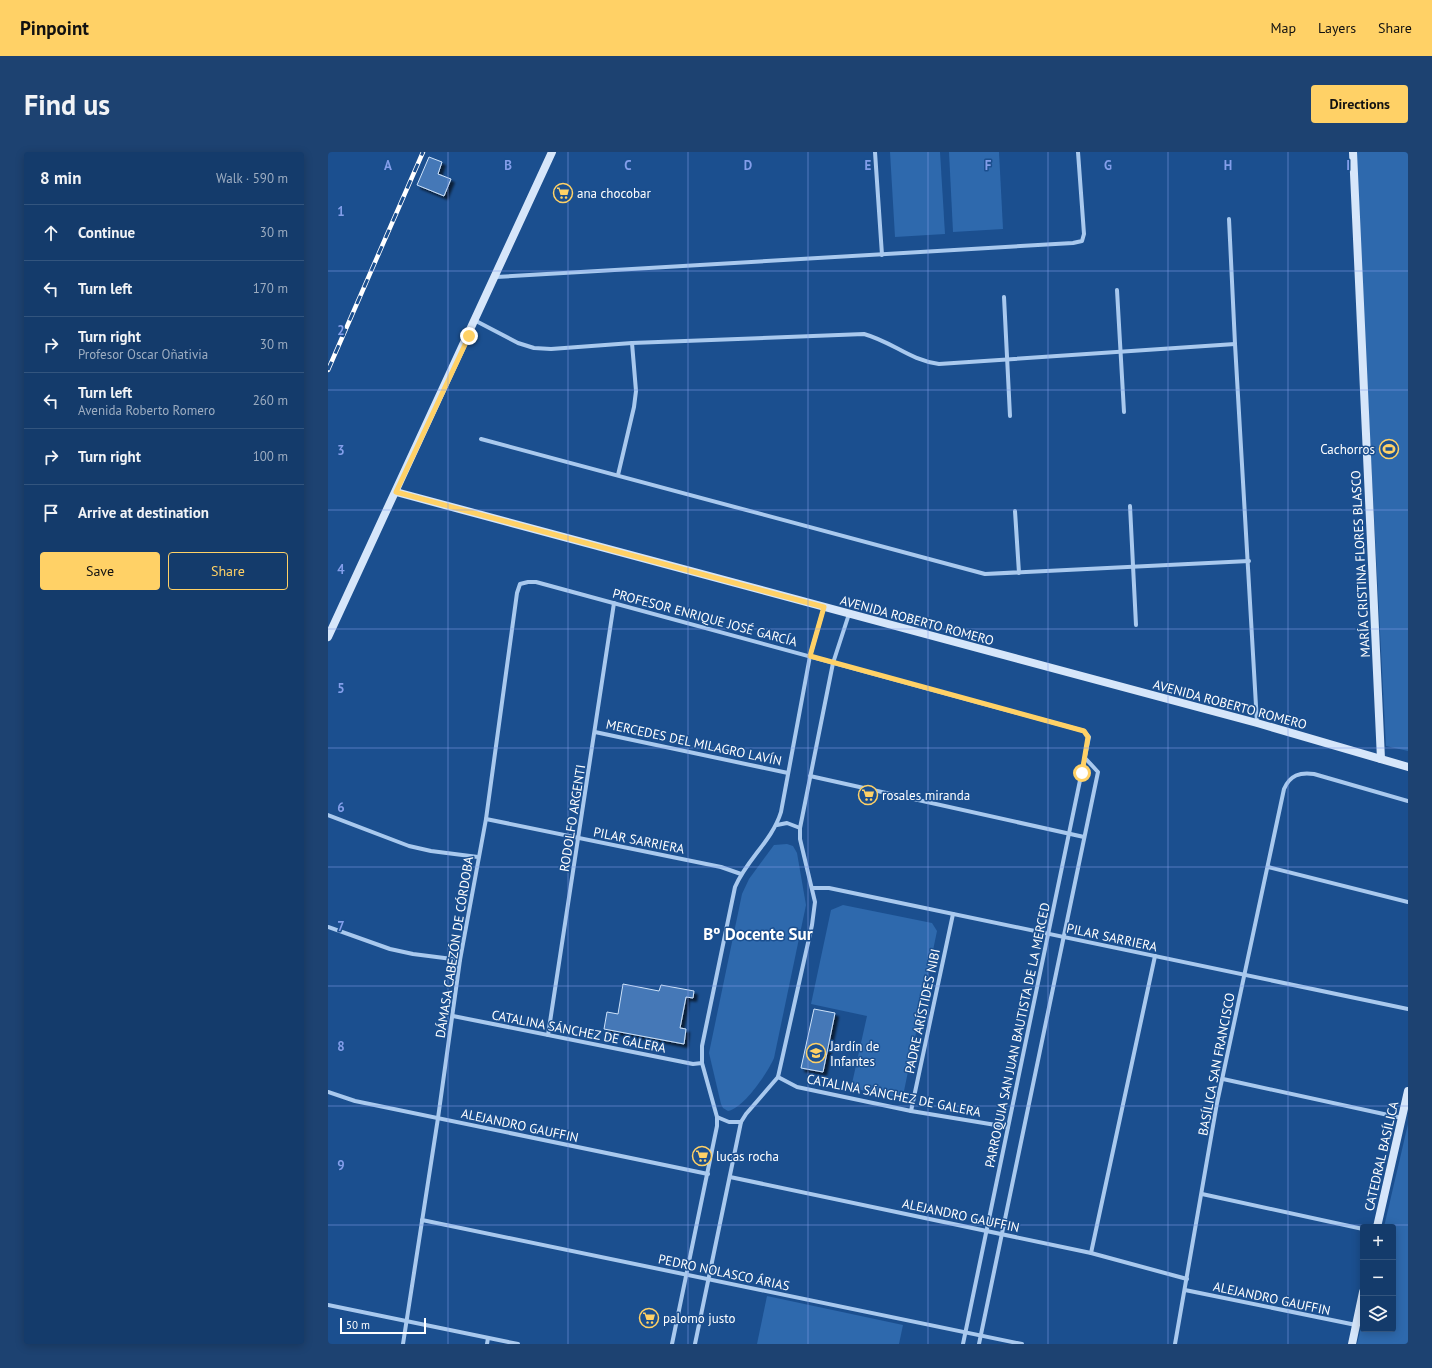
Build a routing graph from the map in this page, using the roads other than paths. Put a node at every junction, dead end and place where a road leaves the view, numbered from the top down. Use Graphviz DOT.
graph roads {
  1 [pos="552,152"];
  2 [pos="875,152"];
  3 [pos="1078,152"];
  4 [pos="1353,152"];
  5 [pos="1229,219"];
  6 [pos="882,254"];
  7 [pos="496,277"];
  8 [pos="1117,290"];
  9 [pos="1004,297"];
  10 [pos="476,321"];
  11 [pos="632,343"];
  12 [pos="1235,344"];
  13 [pos="1121,352"];
  14 [pos="1007,360"];
  15 [pos="1124,412"];
  16 [pos="1010,416"];
  17 [pos="481,439"];
  18 [pos="618,475"];
  19 [pos="396,492"];
  20 [pos="1130,506"];
  21 [pos="1015,511"];
  22 [pos="1248,561"];
  23 [pos="1133,567"];
  24 [pos="1019,573"];
  25 [pos="528,582"];
  26 [pos="614,603"];
  27 [pos="824,607"];
  28 [pos="849,614"];
  29 [pos="1136,624"];
  30 [pos="328,637"];
  31 [pos="810,656"];
  32 [pos="833,663"];
  33 [pos="1257,724"];
  34 [pos="1084,731"];
  35 [pos="595,732"];
  36 [pos="1085,758"];
  37 [pos="1381,759"];
  38 [pos="1408,767"];
  39 [pos="788,773"];
  40 [pos="810,776"];
  41 [pos="1408,802"];
  42 [pos="328,815"];
  43 [pos="486,819"];
  44 [pos="777,825"];
  45 [pos="800,828"];
  46 [pos="1069,834"];
  47 [pos="1084,837"];
  48 [pos="579,838"];
  49 [pos="478,857"];
  50 [pos="1268,867"];
  51 [pos="741,874"];
  52 [pos="812,888"];
  53 [pos="1408,902"];
  54 [pos="953,914"];
  55 [pos="328,927"];
  56 [pos="1049,934"];
  57 [pos="1064,937"];
  58 [pos="1155,956"];
  59 [pos="460,960"];
  60 [pos="1244,975"];
  61 [pos="1408,1009"];
  62 [pos="452,1016"];
  63 [pos="548,1035"];
  64 [pos="702,1063"];
  65 [pos="778,1077"];
  66 [pos="1223,1079"];
  67 [pos="1408,1091"];
  68 [pos="328,1092"];
  69 [pos="911,1111"];
  70 [pos="717,1117"];
  71 [pos="438,1118"];
  72 [pos="1402,1118"];
  73 [pos="741,1122"];
  74 [pos="1008,1127"];
  75 [pos="708,1174"];
  76 [pos="730,1178"];
  77 [pos="1202,1194"];
  78 [pos="422,1220"];
  79 [pos="1378,1224"];
  80 [pos="1360,1229"];
  81 [pos="986,1230"];
  82 [pos="1002,1234"];
  83 [pos="1091,1253"];
  84 [pos="686,1274"];
  85 [pos="708,1278"];
  86 [pos="1187,1279"];
  87 [pos="1185,1290"];
  88 [pos="1362,1296"];
  89 [pos="328,1305"];
  90 [pos="406,1321"];
  91 [pos="1356,1325"];
  92 [pos="966,1332"];
  93 [pos="981,1336"];
  94 [pos="488,1338"];
  95 [pos="402,1344"];
  96 [pos="487,1344"];
  97 [pos="518,1344"];
  98 [pos="672,1344"];
  99 [pos="695,1344"];
  100 [pos="963,1344"];
  101 [pos="979,1344"];
  102 [pos="1022,1344"];
  103 [pos="1175,1344"];
  104 [pos="1352,1344"];
  1 -- 7 [label="main road"];
  2 -- 6 [label="street"];
  3 -- 6 [label="street"];
  4 -- 37 [label="main road, MARÍA CRISTINA FLORES BLASCO"];
  5 -- 12 [label="street"];
  6 -- 7 [label="street"];
  7 -- 10 [label="main road"];
  8 -- 13 [label="street"];
  9 -- 14 [label="street"];
  10 -- 11 [label="street"];
  10 -- 19 [label="main road"];
  11 -- 14 [label="street"];
  11 -- 18 [label="street"];
  12 -- 13 [label="street"];
  12 -- 22 [label="street"];
  13 -- 14 [label="street"];
  13 -- 15 [label="street"];
  14 -- 16 [label="street"];
  17 -- 18 [label="street"];
  18 -- 24 [label="street"];
  19 -- 27 [label="main road, AVENIDA ROBERTO ROMERO"];
  19 -- 30 [label="main road"];
  20 -- 23 [label="street"];
  21 -- 24 [label="street"];
  22 -- 23 [label="street"];
  22 -- 33 [label="street"];
  23 -- 24 [label="street"];
  23 -- 29 [label="street"];
  25 -- 26 [label="street, PROFESOR ENRIQUE JOSÉ GARCÍA"];
  25 -- 43 [label="street, DÁMASA CABEZÓN DE CÓRDOBA"];
  26 -- 31 [label="street, PROFESOR ENRIQUE JOSÉ GARCÍA"];
  26 -- 35 [label="street, RODOLFO ARGENTI"];
  27 -- 28 [label="main road, AVENIDA ROBERTO ROMERO"];
  27 -- 31 [label="street"];
  28 -- 32 [label="street"];
  28 -- 33 [label="main road, AVENIDA ROBERTO ROMERO"];
  31 -- 32 [label="street, PROFESOR ENRIQUE JOSÉ GARCÍA"];
  31 -- 39 [label="street"];
  32 -- 34 [label="street, PROFESOR ENRIQUE JOSÉ GARCÍA"];
  32 -- 40 [label="street"];
  33 -- 37 [label="main road, AVENIDA ROBERTO ROMERO"];
  34 -- 36 [label="street, PARROQUIA SAN JUAN BAUTISTA DE LA MERCED"];
  35 -- 39 [label="street, MERCEDES DEL MILAGRO LAVÍN"];
  35 -- 48 [label="street, RODOLFO ARGENTI"];
  36 -- 46 [label="street, PARROQUIA SAN JUAN BAUTISTA DE LA MERCED"];
  36 -- 47 [label="street"];
  37 -- 38 [label="main road, AVENIDA ROBERTO ROMERO"];
  39 -- 44 [label="street"];
  40 -- 45 [label="street"];
  40 -- 46 [label="street"];
  41 -- 50 [label="street, BASÍLICA SAN FRANCISCO"];
  42 -- 49 [label="street"];
  43 -- 48 [label="street, PILAR SARRIERA"];
  43 -- 49 [label="street, DÁMASA CABEZÓN DE CÓRDOBA"];
  44 -- 45 [label="street"];
  44 -- 51 [label="street"];
  45 -- 52 [label="street"];
  46 -- 47 [label="street"];
  46 -- 56 [label="street, PARROQUIA SAN JUAN BAUTISTA DE LA MERCED"];
  47 -- 57 [label="street"];
  48 -- 51 [label="street, PILAR SARRIERA"];
  48 -- 63 [label="street, RODOLFO ARGENTI"];
  49 -- 59 [label="street, DÁMASA CABEZÓN DE CÓRDOBA"];
  50 -- 53 [label="street"];
  50 -- 60 [label="street, BASÍLICA SAN FRANCISCO"];
  51 -- 64 [label="street"];
  52 -- 54 [label="street, PILAR SARRIERA"];
  52 -- 65 [label="street"];
  54 -- 56 [label="street, PILAR SARRIERA"];
  54 -- 69 [label="street, PADRE ARÍSTIDES NIBI"];
  55 -- 59 [label="street"];
  56 -- 57 [label="street, PILAR SARRIERA"];
  56 -- 74 [label="street, PARROQUIA SAN JUAN BAUTISTA DE LA MERCED"];
  57 -- 58 [label="street, PILAR SARRIERA"];
  57 -- 82 [label="street"];
  58 -- 60 [label="street, PILAR SARRIERA"];
  58 -- 83 [label="street"];
  59 -- 62 [label="street, DÁMASA CABEZÓN DE CÓRDOBA"];
  60 -- 61 [label="street, PILAR SARRIERA"];
  60 -- 66 [label="street, BASÍLICA SAN FRANCISCO"];
  62 -- 63 [label="street, CATALINA SÁNCHEZ DE GALERA"];
  62 -- 71 [label="street, DÁMASA CABEZÓN DE CÓRDOBA"];
  63 -- 64 [label="street, CATALINA SÁNCHEZ DE GALERA"];
  64 -- 70 [label="street"];
  65 -- 69 [label="street, CATALINA SÁNCHEZ DE GALERA"];
  65 -- 73 [label="street"];
  66 -- 72 [label="street"];
  66 -- 77 [label="street, BASÍLICA SAN FRANCISCO"];
  67 -- 72 [label="main road, CATEDRAL BASÍLICA"];
  68 -- 71 [label="street, ALEJANDRO GAUFFIN"];
  69 -- 74 [label="street, CATALINA SÁNCHEZ DE GALERA"];
  70 -- 73 [label="street"];
  70 -- 75 [label="street"];
  71 -- 75 [label="street, ALEJANDRO GAUFFIN"];
  71 -- 78 [label="street, DÁMASA CABEZÓN DE CÓRDOBA"];
  72 -- 79 [label="main road, CATEDRAL BASÍLICA"];
  73 -- 76 [label="street"];
  74 -- 81 [label="street, PARROQUIA SAN JUAN BAUTISTA DE LA MERCED"];
  75 -- 84 [label="street"];
  76 -- 81 [label="street, ALEJANDRO GAUFFIN"];
  76 -- 85 [label="street"];
  77 -- 80 [label="street"];
  77 -- 86 [label="street, BASÍLICA SAN FRANCISCO"];
  78 -- 84 [label="street, PEDRO NOLASCO ÁRIAS"];
  78 -- 90 [label="street, DÁMASA CABEZÓN DE CÓRDOBA"];
  81 -- 82 [label="street, ALEJANDRO GAUFFIN"];
  81 -- 92 [label="street, PARROQUIA SAN JUAN BAUTISTA DE LA MERCED"];
  82 -- 83 [label="street, ALEJANDRO GAUFFIN"];
  82 -- 93 [label="street"];
  83 -- 86 [label="street, ALEJANDRO GAUFFIN"];
  84 -- 85 [label="street, PEDRO NOLASCO ÁRIAS"];
  84 -- 98 [label="street"];
  85 -- 92 [label="street, PEDRO NOLASCO ÁRIAS"];
  85 -- 99 [label="street"];
  86 -- 87 [label="street, BASÍLICA SAN FRANCISCO"];
  87 -- 91 [label="street, ALEJANDRO GAUFFIN"];
  87 -- 103 [label="street, BASÍLICA SAN FRANCISCO"];
  88 -- 91 [label="main road"];
  89 -- 90 [label="street"];
  90 -- 94 [label="street"];
  90 -- 95 [label="street, DÁMASA CABEZÓN DE CÓRDOBA"];
  91 -- 104 [label="main road"];
  92 -- 93 [label="street, PEDRO NOLASCO ÁRIAS"];
  92 -- 100 [label="street, PARROQUIA SAN JUAN BAUTISTA DE LA MERCED"];
  93 -- 101 [label="street"];
  93 -- 102 [label="street, PEDRO NOLASCO ÁRIAS"];
  94 -- 96 [label="street"];
  94 -- 97 [label="street"];
}
